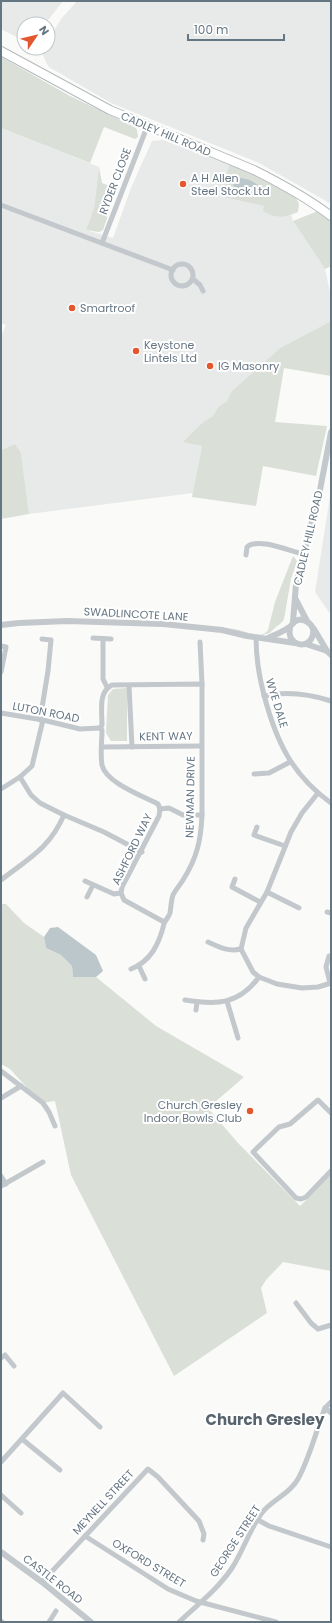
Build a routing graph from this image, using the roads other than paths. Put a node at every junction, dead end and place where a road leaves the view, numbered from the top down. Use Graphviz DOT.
graph roads {
  1 [pos="1,51"];
  2 [pos="147,127"];
  3 [pos="1,205"];
  4 [pos="331,216"];
  5 [pos="102,243"];
  6 [pos="173,270"];
  7 [pos="193,279"];
  8 [pos="203,291"];
  9 [pos="331,432"];
  10 [pos="303,554"];
  11 [pos="246,555"];
  12 [pos="295,598"];
  13 [pos="307,621"];
  14 [pos="1,625"];
  15 [pos="292,625"];
  16 [pos="313,628"];
  17 [pos="93,638"];
  18 [pos="256,638"];
  19 [pos="268,638"];
  20 [pos="42,639"];
  21 [pos="103,639"];
  22 [pos="112,639"];
  23 [pos="200,642"];
  24 [pos="295,643"];
  25 [pos="306,644"];
  26 [pos="1,646"];
  27 [pos="329,653"];
  28 [pos="1,672"];
  29 [pos="202,684"];
  30 [pos="129,686"];
  31 [pos="107,687"];
  32 [pos="264,696"];
  33 [pos="331,701"];
  34 [pos="1,713"];
  35 [pos="41,720"];
  36 [pos="100,728"];
  37 [pos="201,746"];
  38 [pos="102,747"];
  39 [pos="132,747"];
  40 [pos="290,762"];
  41 [pos="254,774"];
  42 [pos="20,777"];
  43 [pos="1,789"];
  44 [pos="318,793"];
  45 [pos="331,803"];
  46 [pos="160,809"];
  47 [pos="64,815"];
  48 [pos="202,815"];
  49 [pos="257,827"];
  50 [pos="285,846"];
  51 [pos="142,852"];
  52 [pos="235,879"];
  53 [pos="1,880"];
  54 [pos="85,881"];
  55 [pos="93,885"];
  56 [pos="267,892"];
  57 [pos="121,893"];
  58 [pos="87,897"];
  59 [pos="260,902"];
  60 [pos="299,908"];
  61 [pos="164,922"];
  62 [pos="208,942"];
  63 [pos="242,950"];
  64 [pos="329,956"];
  65 [pos="139,966"];
  66 [pos="131,969"];
  67 [pos="259,977"];
  68 [pos="145,979"];
  69 [pos="331,983"];
  70 [pos="185,1000"];
  71 [pos="227,1001"];
  72 [pos="197,1002"];
  73 [pos="196,1010"];
  74 [pos="238,1038"];
  75 [pos="1,1072"];
  76 [pos="21,1086"];
  77 [pos="1,1098"];
  78 [pos="331,1113"];
  79 [pos="55,1126"];
  80 [pos="43,1162"];
  81 [pos="331,1171"];
  82 [pos="1,1176"];
  83 [pos="3,1185"];
  84 [pos="296,1303"];
  85 [pos="331,1325"];
  86 [pos="1,1358"];
  87 [pos="14,1366"];
  88 [pos="331,1402"];
  89 [pos="325,1408"];
  90 [pos="331,1413"];
  91 [pos="100,1427"];
  92 [pos="22,1439"];
  93 [pos="1,1462"];
  94 [pos="60,1470"];
  95 [pos="1,1495"];
  96 [pos="21,1513"];
  97 [pos="258,1520"];
  98 [pos="85,1536"];
  99 [pos="203,1540"];
  100 [pos="331,1547"];
  101 [pos="1,1552"];
  102 [pos="42,1582"];
  103 [pos="200,1602"];
  104 [pos="56,1612"];
  105 [pos="49,1622"];
  106 [pos="92,1622"];
  107 [pos="179,1622"];
  108 [pos="276,1622"];
  1 -- 2 [label="main road, CADLEY HILL ROAD"];
  2 -- 4 [label="main road, CADLEY HILL ROAD"];
  2 -- 5 [label="street, RYDER CLOSE"];
  3 -- 5 [label="street"];
  5 -- 6 [label="street"];
  6 -- 7 [label="street"];
  6 -- 7 [label="street"];
  7 -- 8 [label="street"];
  9 -- 10 [label="street, CADLEY HILL ROAD"];
  10 -- 11 [label="street"];
  10 -- 12 [label="street, CADLEY HILL ROAD"];
  12 -- 13 [label="street, CADLEY HILL ROAD"];
  12 -- 15 [label="street, CADLEY HILL ROAD"];
  13 -- 15 [label="street"];
  13 -- 16 [label="street"];
  14 -- 18 [label="street, SWADLINCOTE LANE"];
  15 -- 19 [label="street, SWADLINCOTE LANE"];
  15 -- 24 [label="street"];
  16 -- 25 [label="street"];
  16 -- 27 [label="street"];
  17 -- 21 [label="street"];
  18 -- 19 [label="street, SWADLINCOTE LANE"];
  18 -- 32 [label="street, WYE DALE"];
  19 -- 24 [label="street, SWADLINCOTE LANE"];
  20 -- 35 [label="street"];
  21 -- 22 [label="street"];
  21 -- 31 [label="street"];
  23 -- 29 [label="street, NEWMAN DRIVE"];
  24 -- 25 [label="street"];
  25 -- 27 [label="street"];
  26 -- 28 [label="street"];
  29 -- 30 [label="street"];
  29 -- 37 [label="street, NEWMAN DRIVE"];
  30 -- 31 [label="street"];
  30 -- 39 [label="street, KENT WAY"];
  31 -- 36 [label="street"];
  32 -- 33 [label="street"];
  32 -- 40 [label="street, WYE DALE"];
  34 -- 35 [label="street, LUTON ROAD"];
  35 -- 36 [label="street, LUTON ROAD"];
  35 -- 42 [label="street"];
  36 -- 38 [label="street"];
  37 -- 39 [label="street, KENT WAY"];
  37 -- 48 [label="street, NEWMAN DRIVE"];
  38 -- 39 [label="street, KENT WAY"];
  38 -- 46 [label="street"];
  40 -- 41 [label="street"];
  40 -- 44 [label="street, WYE DALE"];
  42 -- 43 [label="street"];
  42 -- 47 [label="street"];
  44 -- 45 [label="street, WYE DALE"];
  44 -- 50 [label="street"];
  46 -- 48 [label="street"];
  46 -- 51 [label="street, ASHFORD WAY"];
  47 -- 51 [label="street"];
  47 -- 53 [label="street"];
  48 -- 61 [label="street, NEWMAN DRIVE"];
  49 -- 50 [label="street"];
  50 -- 56 [label="street"];
  51 -- 57 [label="street, ASHFORD WAY"];
  52 -- 59 [label="street"];
  54 -- 55 [label="street"];
  55 -- 57 [label="street"];
  55 -- 58 [label="street"];
  56 -- 59 [label="street"];
  56 -- 60 [label="street"];
  57 -- 61 [label="street, ASHFORD WAY"];
  59 -- 63 [label="street"];
  61 -- 65 [label="street, NEWMAN DRIVE"];
  62 -- 63 [label="street"];
  63 -- 67 [label="street"];
  64 -- 69 [label="street"];
  65 -- 66 [label="street, NEWMAN DRIVE"];
  65 -- 68 [label="street"];
  67 -- 69 [label="street"];
  67 -- 71 [label="street"];
  70 -- 72 [label="street"];
  71 -- 72 [label="street"];
  71 -- 74 [label="street"];
  72 -- 73 [label="street"];
  75 -- 76 [label="street"];
  76 -- 77 [label="street"];
  76 -- 79 [label="street"];
  78 -- 81 [label="street"];
  80 -- 83 [label="street"];
  82 -- 83 [label="street"];
  84 -- 85 [label="street"];
  86 -- 87 [label="street"];
  88 -- 89 [label="street, GEORGE STREET"];
  89 -- 90 [label="street"];
  89 -- 97 [label="street, GEORGE STREET"];
  91 -- 92 [label="street"];
  92 -- 93 [label="street"];
  92 -- 94 [label="street"];
  95 -- 96 [label="street"];
  97 -- 100 [label="street"];
  97 -- 103 [label="street, GEORGE STREET"];
  98 -- 99 [label="street, MEYNELL STREET"];
  98 -- 102 [label="street, MEYNELL STREET"];
  98 -- 103 [label="street, OXFORD STREET"];
  101 -- 102 [label="street, CASTLE ROAD"];
  102 -- 106 [label="street, CASTLE ROAD"];
  103 -- 107 [label="street, GEORGE STREET"];
  103 -- 108 [label="street, OXFORD STREET"];
  104 -- 105 [label="street"];
}
